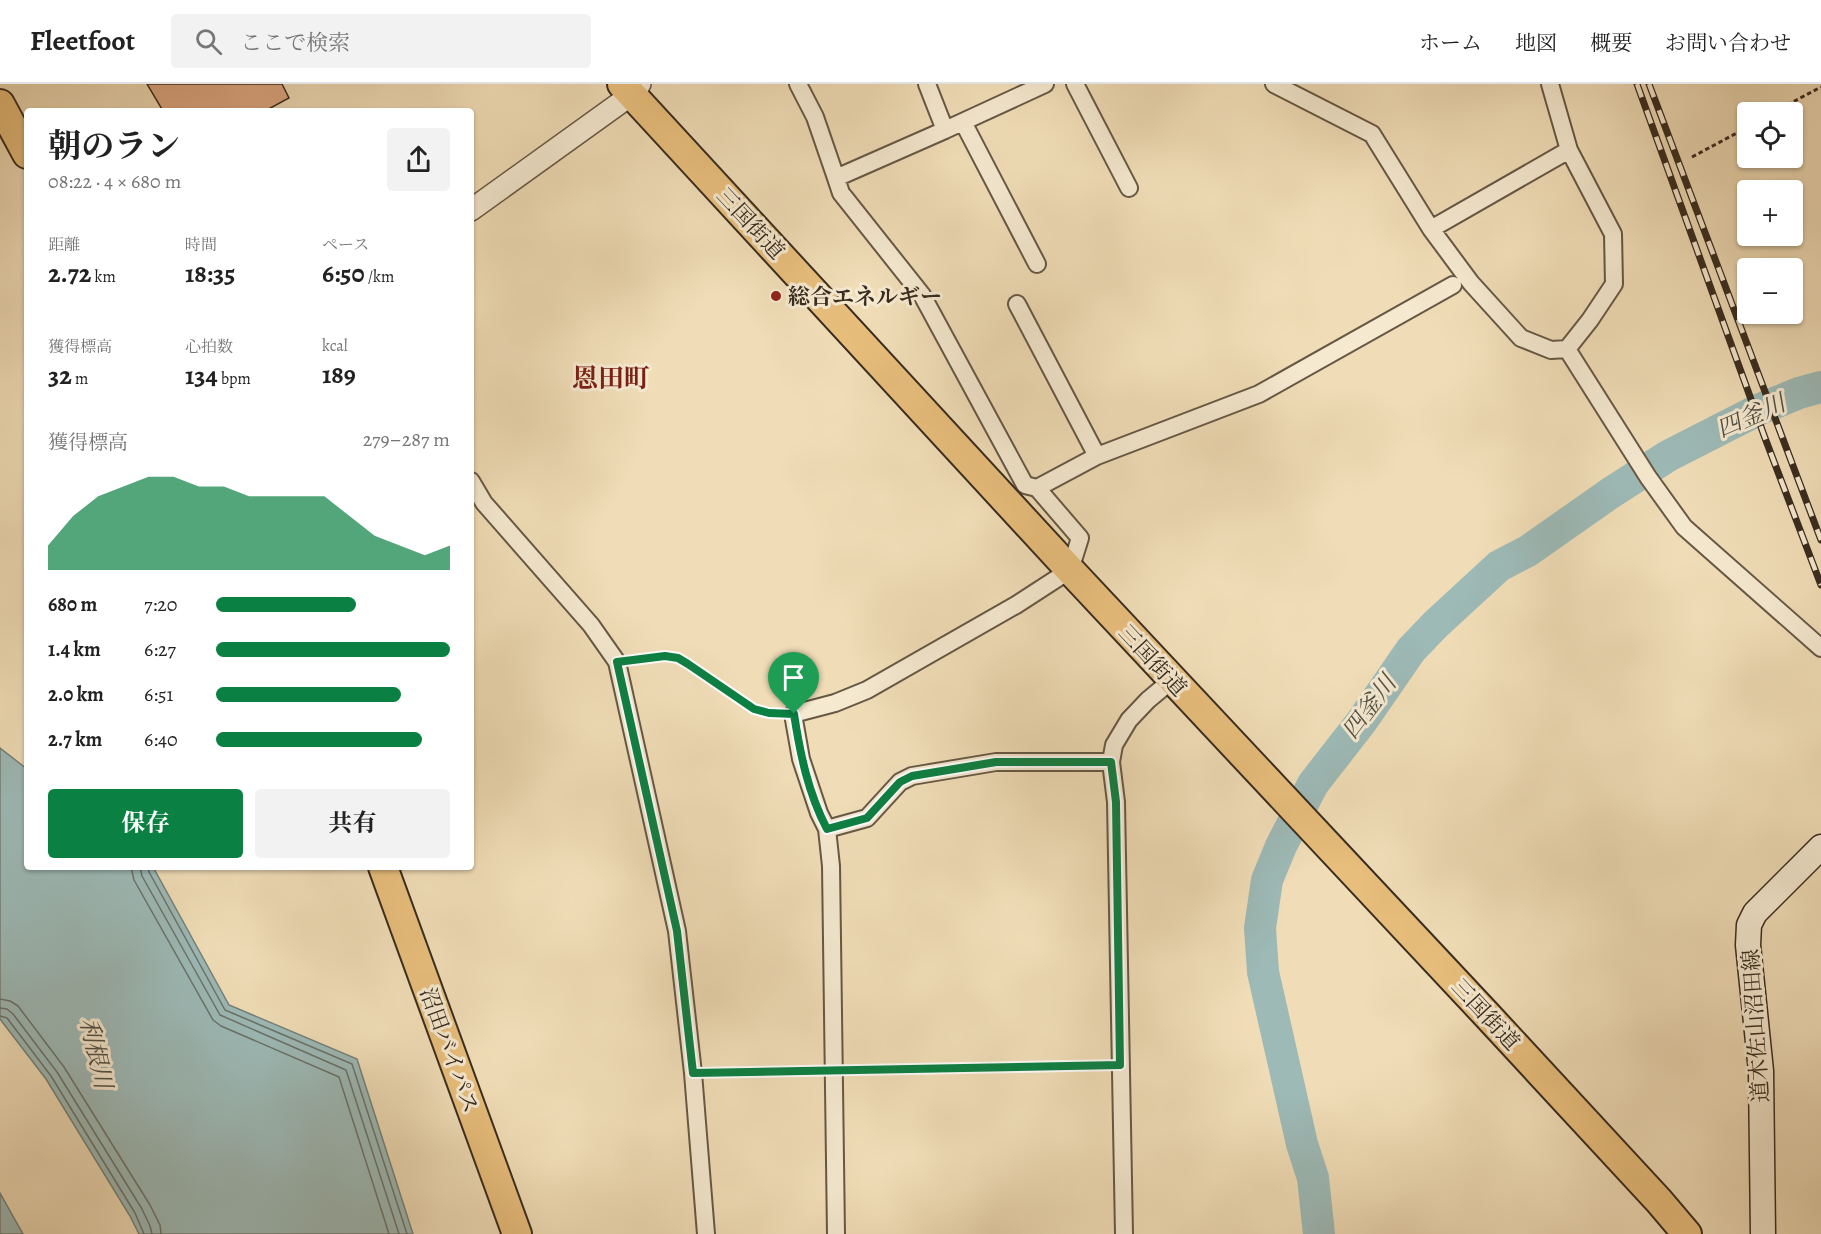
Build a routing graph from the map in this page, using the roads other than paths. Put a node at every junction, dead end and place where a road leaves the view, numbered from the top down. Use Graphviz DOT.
graph roads {
  1 [pos="798,84"];
  2 [pos="927,84"];
  3 [pos="1045,84"];
  4 [pos="1076,84"];
  5 [pos="1274,84"];
  6 [pos="1550,84"];
  7 [pos="631,88"];
  8 [pos="0,104"];
  9 [pos="963,122"];
  10 [pos="945,130"];
  11 [pos="24,148"];
  12 [pos="1569,150"];
  13 [pos="836,178"];
  14 [pos="1129,188"];
  15 [pos="474,208"];
  16 [pos="1431,229"];
  17 [pos="1037,264"];
  18 [pos="1453,285"];
  19 [pos="1017,304"];
  20 [pos="1567,349"];
  21 [pos="1097,456"];
  22 [pos="474,486"];
  23 [pos="1037,488"];
  24 [pos="1070,570"];
  25 [pos="1821,648"];
  26 [pos="1172,680"];
  27 [pos="1111,762"];
  28 [pos="827,829"];
  29 [pos="1821,847"];
  30 [pos="384,870"];
  31 [pos="517,1234"];
  32 [pos="706,1234"];
  33 [pos="836,1234"];
  34 [pos="1124,1234"];
  35 [pos="1687,1234"];
  36 [pos="1763,1234"];
  1 -- 13 [label="street"];
  2 -- 10 [label="street"];
  3 -- 9 [label="street"];
  4 -- 14 [label="street"];
  5 -- 16 [label="street"];
  6 -- 12 [label="street"];
  7 -- 15 [label="street"];
  7 -- 24 [label="highway, 三国街道"];
  8 -- 11 [label="highway"];
  9 -- 10 [label="street"];
  9 -- 17 [label="street"];
  10 -- 13 [label="street"];
  12 -- 16 [label="street"];
  12 -- 20 [label="street"];
  13 -- 23 [label="street"];
  16 -- 20 [label="street"];
  18 -- 21 [label="street"];
  19 -- 21 [label="street"];
  20 -- 25 [label="street"];
  21 -- 23 [label="street"];
  22 -- 32 [label="street"];
  23 -- 24 [label="street"];
  24 -- 26 [label="highway, 三国街道"];
  24 -- 28 [label="street"];
  26 -- 27 [label="street"];
  26 -- 35 [label="highway, 三国街道"];
  27 -- 28 [label="street"];
  27 -- 34 [label="street"];
  28 -- 33 [label="street"];
  29 -- 36 [label="main road, 道木佐山沼田線"];
  30 -- 31 [label="highway, 沼田バイパス"];
}
